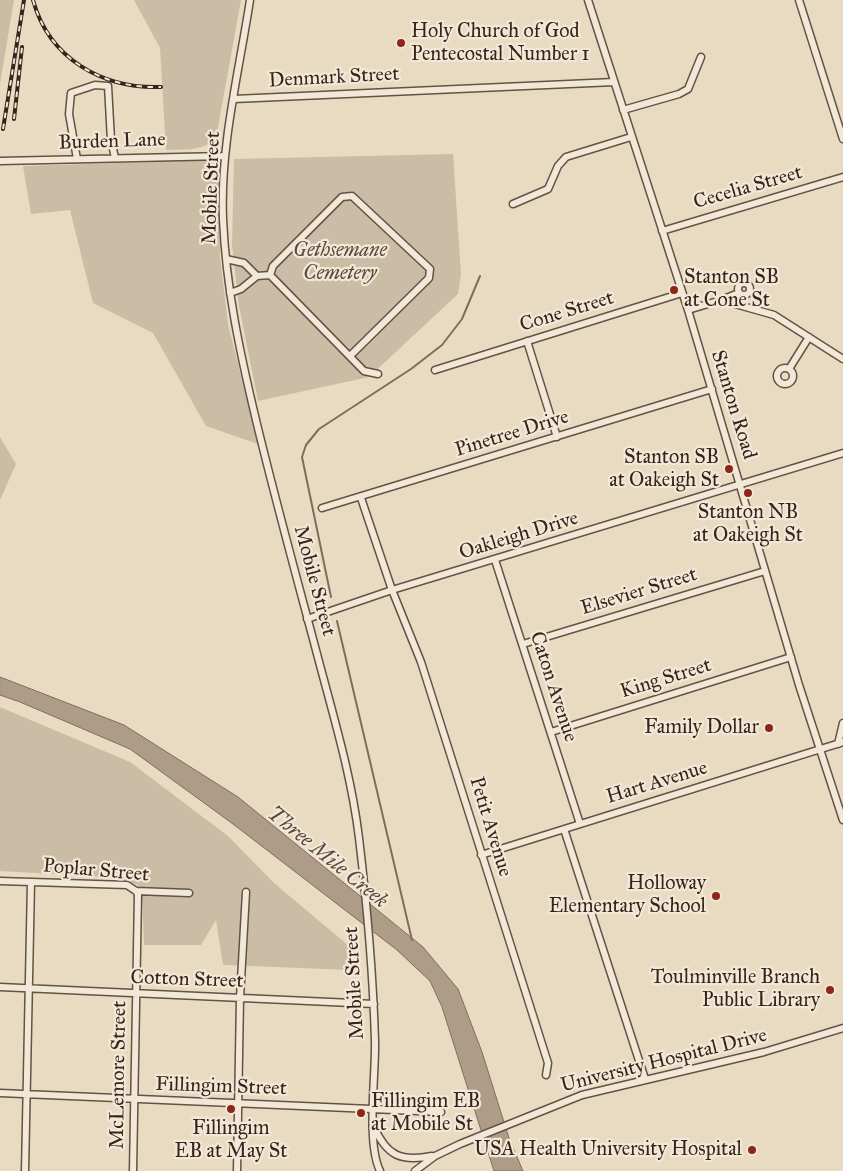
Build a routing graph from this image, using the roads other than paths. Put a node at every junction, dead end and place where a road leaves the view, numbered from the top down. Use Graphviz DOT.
graph roads {
  1 [pos="250,0"];
  2 [pos="588,0"];
  3 [pos="799,0"];
  4 [pos="702,57"];
  5 [pos="614,82"];
  6 [pos="234,99"];
  7 [pos="623,110"];
  8 [pos="632,136"];
  9 [pos="843,139"];
  10 [pos="225,156"];
  11 [pos="115,158"];
  12 [pos="77,159"];
  13 [pos="0,161"];
  14 [pos="843,177"];
  15 [pos="513,204"];
  16 [pos="662,231"];
  17 [pos="226,259"];
  18 [pos="270,275"];
  19 [pos="257,276"];
  20 [pos="230,293"];
  21 [pos="682,293"];
  22 [pos="739,293"];
  23 [pos="721,300"];
  24 [pos="688,310"];
  25 [pos="809,337"];
  26 [pos="527,341"];
  27 [pos="350,356"];
  28 [pos="843,359"];
  29 [pos="789,369"];
  30 [pos="435,370"];
  31 [pos="378,374"];
  32 [pos="712,389"];
  33 [pos="557,437"];
  34 [pos="843,453"];
  35 [pos="740,484"];
  36 [pos="361,498"];
  37 [pos="322,508"];
  38 [pos="495,560"];
  39 [pos="766,571"];
  40 [pos="392,590"];
  41 [pos="308,619"];
  42 [pos="523,644"];
  43 [pos="791,657"];
  44 [pos="843,723"];
  45 [pos="551,732"];
  46 [pos="841,743"];
  47 [pos="820,749"];
  48 [pos="843,820"];
  49 [pos="580,824"];
  50 [pos="564,829"];
  51 [pos="481,855"];
  52 [pos="0,881"];
  53 [pos="31,882"];
  54 [pos="136,891"];
  55 [pos="246,892"];
  56 [pos="188,893"];
  57 [pos="0,987"];
  58 [pos="30,989"];
  59 [pos="137,994"];
  60 [pos="240,998"];
  61 [pos="374,1004"];
  62 [pos="843,1028"];
  63 [pos="546,1075"];
  64 [pos="645,1079"];
  65 [pos="0,1093"];
  66 [pos="27,1095"];
  67 [pos="135,1100"];
  68 [pos="238,1104"];
  69 [pos="374,1109"];
  70 [pos="441,1112"];
  71 [pos="374,1125"];
  72 [pos="435,1156"];
  73 [pos="375,1161"];
  74 [pos="25,1171"];
  75 [pos="133,1171"];
  76 [pos="237,1171"];
  77 [pos="376,1171"];
  78 [pos="380,1171"];
  79 [pos="415,1171"];
  1 -- 6 [label="street, Mobile Street"];
  2 -- 5 [label="street, Stanton Road"];
  3 -- 9 [label="street"];
  4 -- 7 [label="street"];
  5 -- 6 [label="street, Denmark Street"];
  5 -- 7 [label="street, Stanton Road"];
  6 -- 10 [label="street, Mobile Street"];
  7 -- 8 [label="street, Stanton Road"];
  8 -- 15 [label="street"];
  8 -- 16 [label="street, Stanton Road"];
  10 -- 11 [label="street, Burden Lane"];
  10 -- 17 [label="street, Mobile Street"];
  11 -- 12 [label="street, Burden Lane"];
  11 -- 12 [label="street"];
  12 -- 13 [label="street, Burden Lane"];
  14 -- 16 [label="street, Cecelia Street"];
  16 -- 21 [label="street, Stanton Road"];
  17 -- 19 [label="street"];
  17 -- 20 [label="street, Mobile Street"];
  18 -- 19 [label="street"];
  18 -- 27 [label="street"];
  18 -- 27 [label="street"];
  19 -- 20 [label="street"];
  20 -- 41 [label="street, Mobile Street"];
  21 -- 24 [label="street, Stanton Road"];
  21 -- 26 [label="street, Cone Street"];
  22 -- 23 [label="street"];
  23 -- 24 [label="street"];
  23 -- 25 [label="street"];
  24 -- 32 [label="street, Stanton Road"];
  25 -- 28 [label="street"];
  25 -- 29 [label="street"];
  26 -- 30 [label="street, Cone Street"];
  26 -- 33 [label="street"];
  27 -- 31 [label="street"];
  32 -- 33 [label="street, Pinetree Drive"];
  32 -- 35 [label="street, Stanton Road"];
  33 -- 36 [label="street, Pinetree Drive"];
  34 -- 35 [label="street, Oakleigh Drive"];
  35 -- 38 [label="street, Oakleigh Drive"];
  35 -- 39 [label="street, Stanton Road"];
  36 -- 37 [label="street, Pinetree Drive"];
  36 -- 40 [label="street, Petit Avenue"];
  38 -- 40 [label="street, Oakleigh Drive"];
  38 -- 42 [label="street, Caton Avenue"];
  39 -- 42 [label="street, Elsevier Street"];
  39 -- 43 [label="street, Stanton Road"];
  40 -- 41 [label="street, Oakleigh Drive"];
  40 -- 51 [label="street, Petit Avenue"];
  41 -- 61 [label="street, Mobile Street"];
  42 -- 45 [label="street, Caton Avenue"];
  43 -- 45 [label="street, King Street"];
  43 -- 47 [label="street, Stanton Road"];
  44 -- 46 [label="street"];
  45 -- 49 [label="street, Caton Avenue"];
  46 -- 47 [label="street, Hart Avenue"];
  47 -- 48 [label="street, Stanton Road"];
  47 -- 49 [label="street, Hart Avenue"];
  49 -- 50 [label="street, Hart Avenue"];
  50 -- 51 [label="street, Hart Avenue"];
  50 -- 64 [label="street"];
  51 -- 63 [label="street, Petit Avenue"];
  52 -- 53 [label="street, Poplar Street"];
  53 -- 54 [label="street, Poplar Street"];
  53 -- 58 [label="street"];
  54 -- 56 [label="street, Poplar Street"];
  54 -- 59 [label="street, McLemore Street"];
  55 -- 60 [label="street"];
  57 -- 58 [label="street, Cotton Street"];
  58 -- 59 [label="street, Cotton Street"];
  58 -- 66 [label="street"];
  59 -- 60 [label="street, Cotton Street"];
  59 -- 67 [label="street, McLemore Street"];
  60 -- 61 [label="street, Cotton Street"];
  60 -- 68 [label="street"];
  61 -- 69 [label="street, Mobile Street"];
  62 -- 64 [label="street, University Hospital Drive"];
  64 -- 72 [label="street, University Hospital Drive"];
  65 -- 66 [label="street, Fillingim Street"];
  66 -- 67 [label="street, Fillingim Street"];
  66 -- 74 [label="street"];
  67 -- 68 [label="street, Fillingim Street"];
  67 -- 75 [label="street, McLemore Street"];
  68 -- 69 [label="street, Fillingim Street"];
  68 -- 76 [label="street"];
  69 -- 70 [label="street, Fillingim Street"];
  69 -- 71 [label="street, Mobile Street"];
  71 -- 72 [label="street"];
  71 -- 73 [label="street, Mobile Street"];
  72 -- 79 [label="street, University Hospital Drive"];
  73 -- 77 [label="street"];
  73 -- 78 [label="street, Mobile Street"];
}
